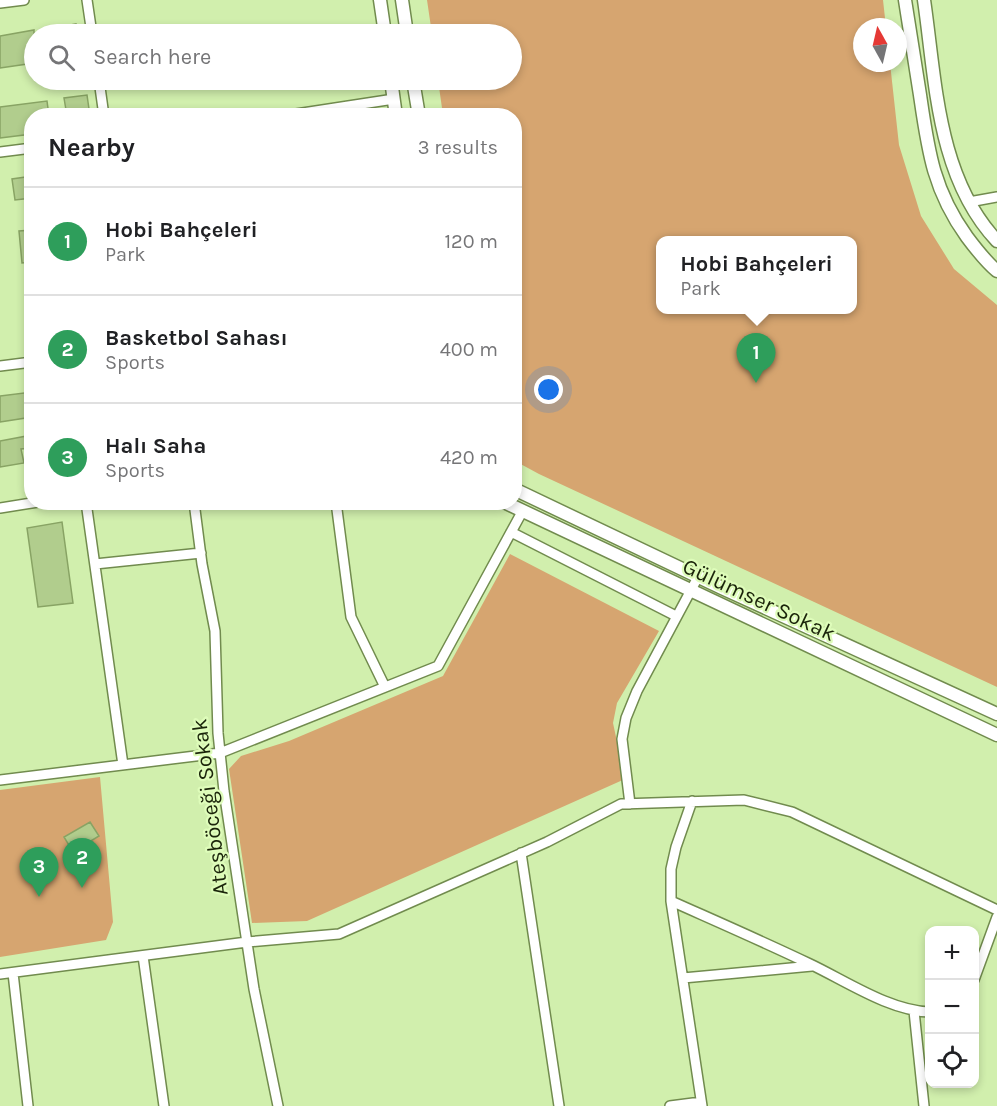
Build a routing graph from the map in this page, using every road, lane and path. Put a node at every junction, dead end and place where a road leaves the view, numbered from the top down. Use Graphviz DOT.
graph roads {
  1 [pos="24,0"];
  2 [pos="87,0"];
  3 [pos="380,0"];
  4 [pos="402,0"];
  5 [pos="905,0"];
  6 [pos="924,0"];
  7 [pos="0,3"];
  8 [pos="91,24"];
  9 [pos="384,24"];
  10 [pos="406,24"];
  11 [pos="100,90"];
  12 [pos="392,90"];
  13 [pos="415,90"];
  14 [pos="393,99"];
  15 [pos="103,108"];
  16 [pos="335,108"];
  17 [pos="395,108"];
  18 [pos="418,108"];
  19 [pos="24,149"];
  20 [pos="0,152"];
  21 [pos="997,197"];
  22 [pos="969,202"];
  23 [pos="997,241"];
  24 [pos="997,271"];
  25 [pos="24,363"];
  26 [pos="0,366"];
  27 [pos="522,493"];
  28 [pos="24,504"];
  29 [pos="0,508"];
  30 [pos="87,510"];
  31 [pos="195,510"];
  32 [pos="337,510"];
  33 [pos="518,510"];
  34 [pos="522,512"];
  35 [pos="511,532"];
  36 [pos="201,553"];
  37 [pos="95,564"];
  38 [pos="698,577"];
  39 [pos="690,591"];
  40 [pos="676,616"];
  41 [pos="386,687"];
  42 [pos="997,714"];
  43 [pos="997,735"];
  44 [pos="220,753"];
  45 [pos="123,765"];
  46 [pos="0,780"];
  47 [pos="693,801"];
  48 [pos="630,804"];
  49 [pos="521,853"];
  50 [pos="671,901"];
  51 [pos="997,909"];
  52 [pos="997,917"];
  53 [pos="247,942"];
  54 [pos="143,956"];
  55 [pos="813,966"];
  56 [pos="979,969"];
  57 [pos="13,973"];
  58 [pos="0,974"];
  59 [pos="682,978"];
  60 [pos="914,1011"];
  61 [pos="925,1012"];
  62 [pos="701,1104"];
  63 [pos="28,1106"];
  64 [pos="164,1106"];
  65 [pos="278,1106"];
  66 [pos="559,1106"];
  67 [pos="670,1106"];
  68 [pos="924,1106"];
  1 -- 7 [label="street"];
  2 -- 8 [label="street"];
  3 -- 9 [label="street"];
  4 -- 10 [label="street"];
  5 -- 24 [label="street"];
  6 -- 22 [label="street"];
  11 -- 15 [label="street"];
  12 -- 14 [label="street"];
  13 -- 18 [label="street"];
  14 -- 16 [label="street"];
  14 -- 17 [label="street"];
  19 -- 20 [label="street"];
  21 -- 22 [label="street"];
  22 -- 23 [label="street"];
  25 -- 26 [label="street"];
  27 -- 38 [label="street"];
  28 -- 29 [label="street"];
  30 -- 37 [label="street"];
  31 -- 36 [label="street, Ateşböceği Sokak"];
  32 -- 41 [label="street"];
  33 -- 34 [label="street, Gülümser Sokak"];
  34 -- 35 [label="street"];
  34 -- 39 [label="street, Gülümser Sokak"];
  35 -- 40 [label="street"];
  35 -- 41 [label="street"];
  36 -- 37 [label="street"];
  36 -- 44 [label="street, Ateşböceği Sokak"];
  37 -- 45 [label="street"];
  38 -- 39 [label="street"];
  38 -- 42 [label="street"];
  39 -- 40 [label="street"];
  39 -- 43 [label="street, Gülümser Sokak"];
  40 -- 48 [label="street"];
  41 -- 44 [label="street"];
  44 -- 45 [label="street"];
  44 -- 53 [label="street, Ateşböceği Sokak"];
  45 -- 46 [label="street"];
  47 -- 48 [label="street"];
  47 -- 50 [label="street"];
  47 -- 51 [label="street"];
  48 -- 49 [label="street"];
  49 -- 53 [label="street"];
  49 -- 66 [label="street"];
  50 -- 55 [label="street"];
  50 -- 59 [label="street"];
  52 -- 56 [label="street"];
  53 -- 54 [label="street"];
  53 -- 65 [label="street, Ateşböceği Sokak"];
  54 -- 57 [label="street"];
  54 -- 64 [label="street"];
  55 -- 59 [label="street"];
  55 -- 60 [label="street"];
  57 -- 58 [label="street"];
  57 -- 63 [label="street"];
  59 -- 62 [label="street"];
  60 -- 61 [label="street"];
  60 -- 68 [label="street"];
  62 -- 67 [label="street"];
}
